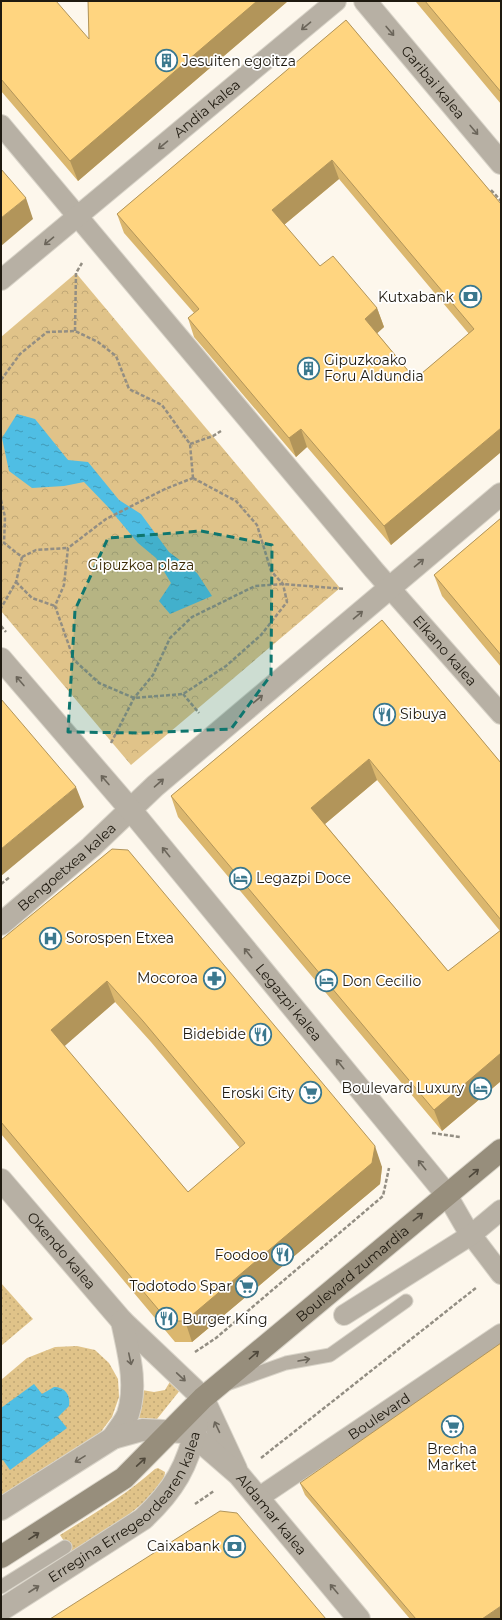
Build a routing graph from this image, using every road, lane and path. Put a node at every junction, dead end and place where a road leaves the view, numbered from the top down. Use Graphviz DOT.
graph roads {
  1 [pos="336,1"];
  2 [pos="365,1"];
  3 [pos="1,125"];
  4 [pos="501,162"];
  5 [pos="78,216"];
  6 [pos="98,239"];
  7 [pos="1,280"];
  8 [pos="75,331"];
  9 [pos="1,380"];
  10 [pos="246,416"];
  11 [pos="190,444"];
  12 [pos="193,478"];
  13 [pos="501,494"];
  14 [pos="1,500"];
  15 [pos="2,543"];
  16 [pos="68,548"];
  17 [pos="22,557"];
  18 [pos="16,582"];
  19 [pos="284,584"];
  20 [pos="390,588"];
  21 [pos="350,590"];
  22 [pos="55,606"];
  23 [pos="1,608"];
  24 [pos="1,659"];
  25 [pos="182,694"];
  26 [pos="134,698"];
  27 [pos="501,714"];
  28 [pos="201,716"];
  29 [pos="109,745"];
  30 [pos="130,809"];
  31 [pos="13,874"];
  32 [pos="1,884"];
  33 [pos="1,924"];
  34 [pos="501,1150"];
  35 [pos="389,1167"];
  36 [pos="1,1180"];
  37 [pos="447,1195"];
  38 [pos="501,1210"];
  39 [pos="471,1235"];
  40 [pos="499,1272"];
  41 [pos="406,1301"];
  42 [pos="344,1315"];
  43 [pos="122,1321"];
  44 [pos="501,1334"];
  45 [pos="188,1352"];
  46 [pos="208,1393"];
  47 [pos="169,1431"];
  48 [pos="194,1436"];
  49 [pos="113,1438"];
  50 [pos="239,1475"];
  51 [pos="258,1498"];
  52 [pos="193,1505"];
  53 [pos="1,1509"];
  54 [pos="65,1547"];
  55 [pos="1,1557"];
  56 [pos="1,1587"];
  57 [pos="1,1610"];
  58 [pos="359,1619"];
  1 -- 5 [label="street, Andia kalea, one-way"];
  2 -- 4 [label="street, Garibai kalea, one-way"];
  3 -- 5 [label="street"];
  5 -- 6 [label="street"];
  5 -- 7 [label="street, one-way"];
  6 -- 8 [label="path"];
  6 -- 10 [label="street"];
  8 -- 9 [label="path"];
  8 -- 11 [label="path"];
  10 -- 11 [label="path"];
  10 -- 20 [label="street"];
  11 -- 12 [label="path"];
  12 -- 16 [label="path"];
  12 -- 19 [label="path"];
  20 -- 13 [label="street, one-way"];
  14 -- 15 [label="path"];
  15 -- 17 [label="path"];
  16 -- 17 [label="path"];
  16 -- 22 [label="path"];
  17 -- 18 [label="path"];
  18 -- 22 [label="path"];
  18 -- 23 [label="path"];
  19 -- 21 [label="path"];
  19 -- 25 [label="path"];
  19 -- 26 [label="path"];
  20 -- 27 [label="street, Elkano kalea"];
  30 -- 20 [label="street, one-way"];
  22 -- 26 [label="path"];
  30 -- 24 [label="street, one-way"];
  25 -- 26 [label="path"];
  25 -- 28 [label="path"];
  26 -- 29 [label="path"];
  30 -- 33 [label="street, Bengoetxea kalea"];
  37 -- 30 [label="street, Legazpi kalea, one-way"];
  31 -- 32 [label="path"];
  37 -- 34 [label="main road, Boulevard zumardia, one-way"];
  35 -- 45 [label="path"];
  36 -- 43 [label="street, Okendo kalea"];
  37 -- 39 [label="street"];
  46 -- 37 [label="main road, Boulevard zumardia, one-way"];
  38 -- 39 [label="street"];
  39 -- 40 [label="street"];
  39 -- 42 [label="street"];
  40 -- 50 [label="path"];
  46 -- 41 [label="lane, one-way"];
  43 -- 46 [label="street, Okendo kalea, one-way"];
  43 -- 49 [label="street, Okendo kalea, one-way"];
  44 -- 51 [label="street, Boulevard"];
  46 -- 47 [label="main road, Erregina Erregeordearen kalea"];
  46 -- 48 [label="street, Erregina Erregeordearen kalea"];
  50 -- 46 [label="street, one-way"];
  47 -- 48 [label="street, Aldamar kalea"];
  47 -- 49 [label="street, Erregina Erregeordearen kalea"];
  55 -- 47 [label="main road, Erregina Erregeordearen kalea, one-way"];
  48 -- 50 [label="street, Aldamar kalea"];
  57 -- 48 [label="street, Erregina Erregeordearen kalea, one-way"];
  49 -- 53 [label="street, Erregina Erregeordearen kalea, one-way"];
  50 -- 51 [label="street, Aldamar kalea"];
  50 -- 52 [label="path"];
  58 -- 51 [label="street, Aldamar kalea, one-way"];
  54 -- 56 [label="lane"];
}
